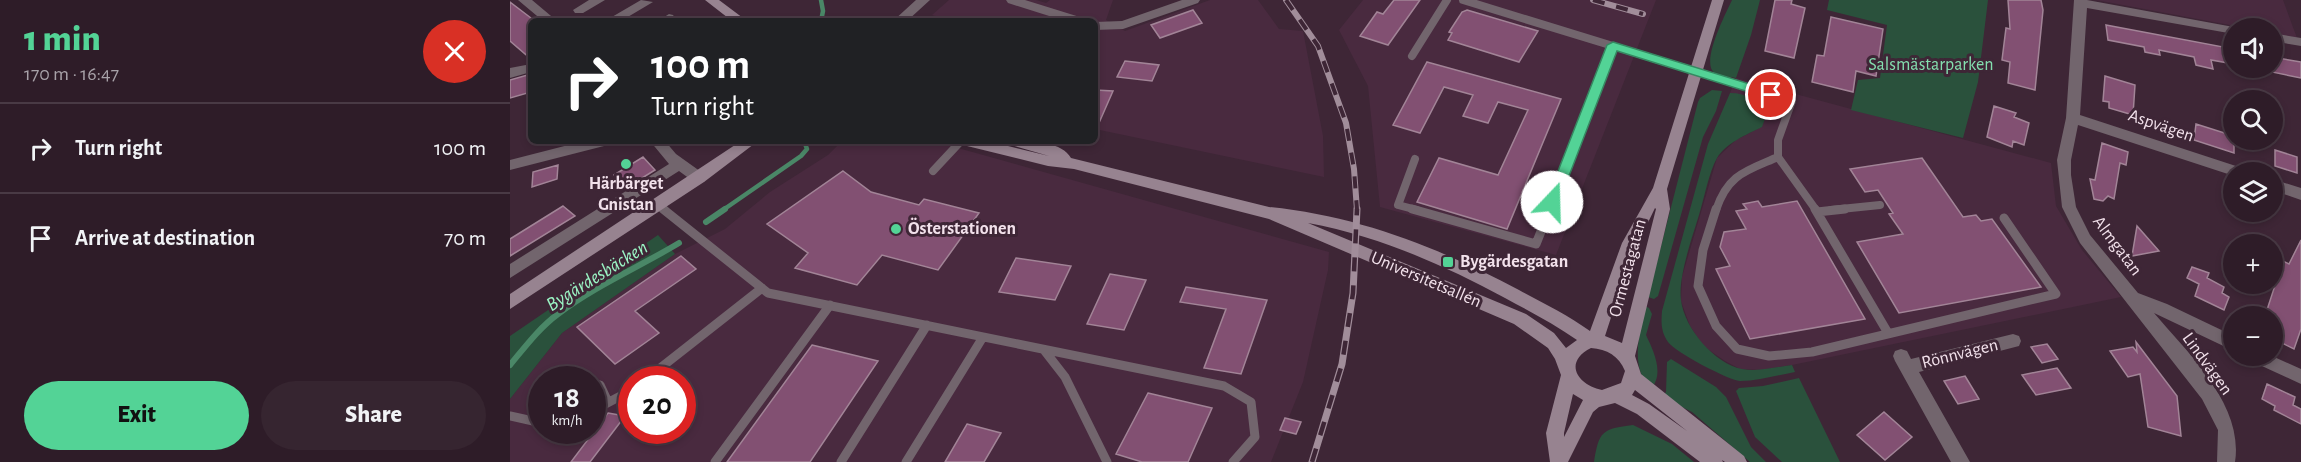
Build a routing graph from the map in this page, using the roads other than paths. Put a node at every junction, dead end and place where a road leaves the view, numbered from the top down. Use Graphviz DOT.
graph roads {
  1 [pos="524,0"];
  2 [pos="599,0"];
  3 [pos="711,0"];
  4 [pos="924,0"];
  5 [pos="1012,0"];
  6 [pos="1194,0"];
  7 [pos="1447,0"];
  8 [pos="1463,0"];
  9 [pos="1718,0"];
  10 [pos="2080,1"];
  11 [pos="647,2"];
  12 [pos="579,10"];
  13 [pos="546,18"];
  14 [pos="617,18"];
  15 [pos="737,18"];
  16 [pos="903,18"];
  17 [pos="1069,18"];
  18 [pos="1098,26"];
  19 [pos="2223,28"];
  20 [pos="2283,39"];
  21 [pos="2301,42"];
  22 [pos="1613,45"];
  23 [pos="1412,56"];
  24 [pos="528,69"];
  25 [pos="510,73"];
  26 [pos="1697,73"];
  27 [pos="2073,118"];
  28 [pos="592,144"];
  29 [pos="660,144"];
  30 [pos="747,144"];
  31 [pos="958,144"];
  32 [pos="979,144"];
  33 [pos="1026,144"];
  34 [pos="1778,157"];
  35 [pos="1415,159"];
  36 [pos="679,164"];
  37 [pos="1074,164"];
  38 [pos="510,165"];
  39 [pos="2223,167"];
  40 [pos="933,171"];
  41 [pos="699,178"];
  42 [pos="2283,188"];
  43 [pos="1660,189"];
  44 [pos="2301,194"];
  45 [pos="658,205"];
  46 [pos="1880,205"];
  47 [pos="1817,212"];
  48 [pos="1269,213"];
  49 [pos="2004,218"];
  50 [pos="510,272"];
  51 [pos="762,288"];
  52 [pos="2132,298"];
  53 [pos="510,302"];
  54 [pos="830,305"];
  55 [pos="927,325"];
  56 [pos="1888,333"];
  57 [pos="983,337"];
  58 [pos="2223,339"];
  59 [pos="1592,340"];
  60 [pos="2013,341"];
  61 [pos="1044,349"];
  62 [pos="1627,356"];
  63 [pos="663,366"];
  64 [pos="2278,366"];
  65 [pos="1568,371"];
  66 [pos="1632,377"];
  67 [pos="2301,377"];
  68 [pos="1612,396"];
  69 [pos="618,397"];
  70 [pos="606,398"];
  71 [pos="608,402"];
  72 [pos="510,416"];
  73 [pos="528,420"];
  74 [pos="1560,460"];
  75 [pos="716,462"];
  76 [pos="841,462"];
  77 [pos="906,462"];
  78 [pos="1107,462"];
  79 [pos="1233,462"];
  80 [pos="1714,462"];
  81 [pos="1738,462"];
  82 [pos="1961,462"];
  83 [pos="2226,462"];
  1 -- 13 [label="street"];
  2 -- 12 [label="street"];
  3 -- 15 [label="street"];
  4 -- 16 [label="street"];
  5 -- 17 [label="street"];
  6 -- 18 [label="street"];
  7 -- 23 [label="lane"];
  8 -- 22 [label="lane"];
  9 -- 26 [label="street, Ormestagatan"];
  10 -- 19 [label="street"];
  10 -- 27 [label="street, Almgatan"];
  11 -- 14 [label="street"];
  20 -- 21 [label="street"];
  22 -- 26 [label="lane"];
  22 -- 35 [label="lane"];
  24 -- 25 [label="street"];
  26 -- 34 [label="lane"];
  26 -- 43 [label="street, Ormestagatan"];
  27 -- 39 [label="street, Aspvägen"];
  27 -- 52 [label="street, Almgatan"];
  28 -- 38 [label="street"];
  29 -- 36 [label="street"];
  30 -- 41 [label="street"];
  31 -- 40 [label="lane"];
  32 -- 37 [label="street, Universitetsallén"];
  33 -- 37 [label="street, Universitetsallén"];
  34 -- 47 [label="lane"];
  34 -- 56 [label="lane"];
  36 -- 41 [label="street"];
  36 -- 50 [label="street"];
  37 -- 48 [label="street, Universitetsallén"];
  41 -- 45 [label="street"];
  42 -- 44 [label="street"];
  43 -- 59 [label="street, Ormestagatan"];
  43 -- 62 [label="street, Ormestagatan"];
  45 -- 51 [label="lane"];
  45 -- 53 [label="street"];
  46 -- 47 [label="lane"];
  47 -- 56 [label="lane"];
  48 -- 59 [label="street, Universitetsallén"];
  48 -- 65 [label="street, Universitetsallén"];
  49 -- 56 [label="lane"];
  51 -- 54 [label="lane"];
  51 -- 63 [label="lane"];
  52 -- 58 [label="street, Almgatan"];
  52 -- 83 [label="street, Lindvägen"];
  54 -- 55 [label="lane"];
  54 -- 75 [label="lane"];
  55 -- 57 [label="lane"];
  55 -- 76 [label="lane"];
  57 -- 61 [label="lane"];
  57 -- 77 [label="lane"];
  59 -- 62 [label="street"];
  59 -- 65 [label="street"];
  60 -- 82 [label="street, Rönnvägen"];
  61 -- 78 [label="lane"];
  61 -- 79 [label="lane"];
  62 -- 66 [label="street"];
  64 -- 67 [label="street"];
  65 -- 68 [label="street"];
  65 -- 74 [label="street"];
  66 -- 68 [label="street"];
  66 -- 81 [label="street"];
  68 -- 74 [label="street"];
  68 -- 80 [label="street"];
  69 -- 71 [label="lane"];
  70 -- 71 [label="lane"];
  72 -- 73 [label="lane"];
}
